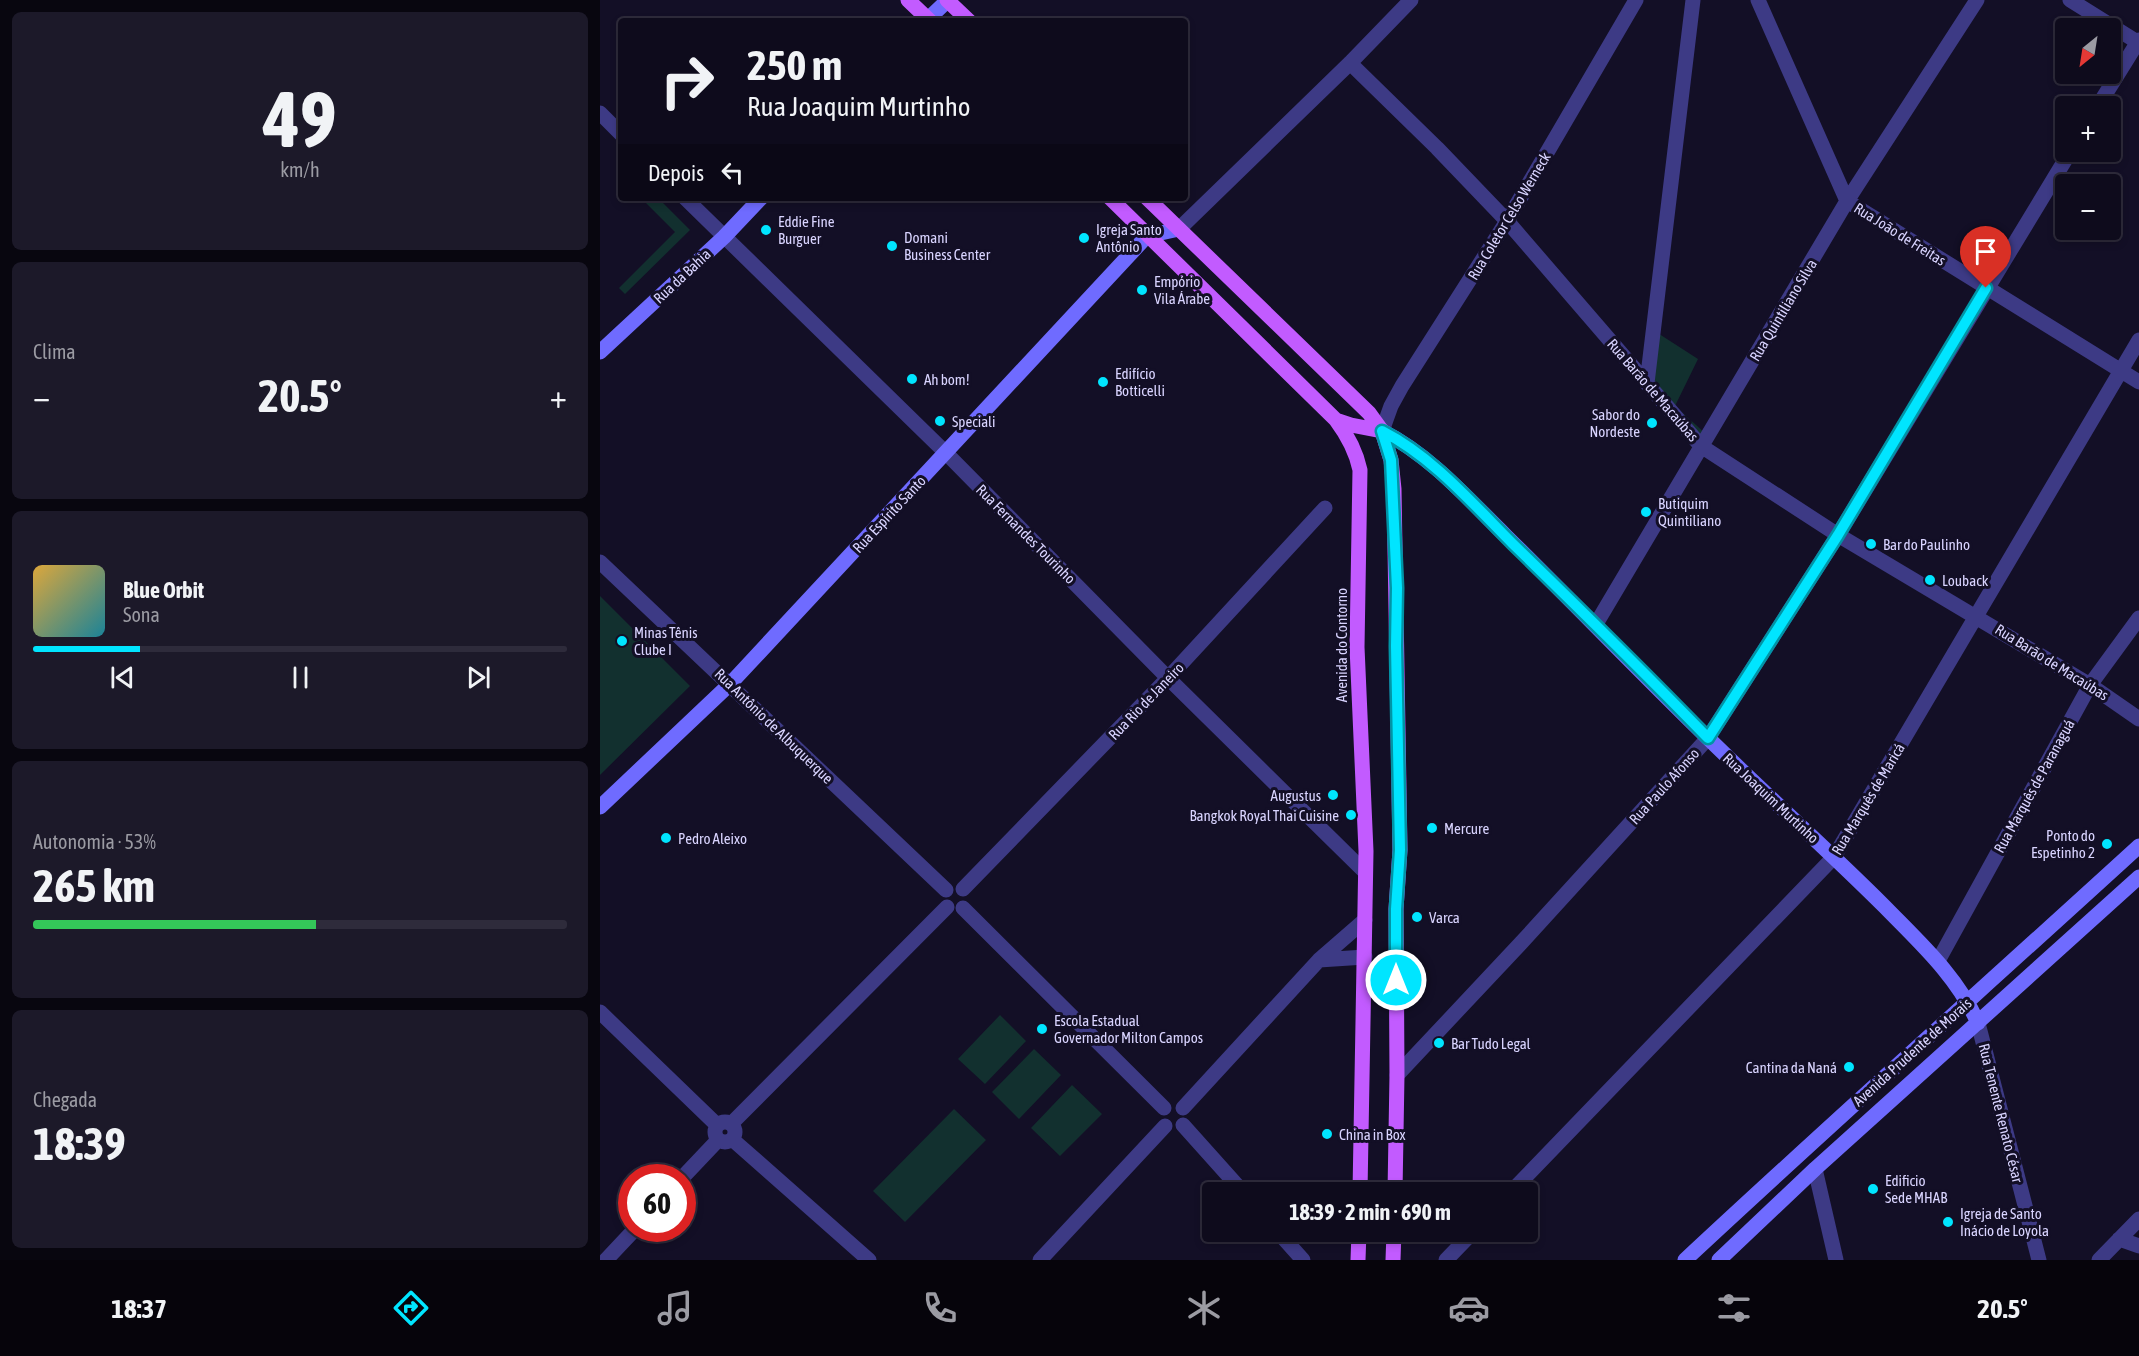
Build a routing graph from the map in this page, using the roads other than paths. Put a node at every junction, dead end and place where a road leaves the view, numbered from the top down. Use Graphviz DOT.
graph roads {
  1 [pos="908,0"];
  2 [pos="947,0"];
  3 [pos="1411,0"];
  4 [pos="1636,0"];
  5 [pos="1693,0"];
  6 [pos="1758,0"];
  7 [pos="1977,0"];
  8 [pos="2070,0"];
  9 [pos="926,18"];
  10 [pos="930,18"];
  11 [pos="966,18"];
  12 [pos="2139,42"];
  13 [pos="1350,63"];
  14 [pos="2104,96"];
  15 [pos="600,113"];
  16 [pos="618,131"];
  17 [pos="2064,162"];
  18 [pos="689,201"];
  19 [pos="757,201"];
  20 [pos="1113,201"];
  21 [pos="1150,201"];
  22 [pos="1847,201"];
  23 [pos="1507,221"];
  24 [pos="1179,229"];
  25 [pos="1147,236"];
  26 [pos="724,237"];
  27 [pos="1986,288"];
  28 [pos="2139,340"];
  29 [pos="600,352"];
  30 [pos="2121,371"];
  31 [pos="2139,382"];
  32 [pos="1647,383"];
  33 [pos="1336,420"];
  34 [pos="1382,431"];
  35 [pos="1701,446"];
  36 [pos="946,453"];
  37 [pos="1325,508"];
  38 [pos="1838,535"];
  39 [pos="600,562"];
  40 [pos="1976,615"];
  41 [pos="2139,618"];
  42 [pos="1596,624"];
  43 [pos="1168,678"];
  44 [pos="730,684"];
  45 [pos="2090,685"];
  46 [pos="2139,719"];
  47 [pos="1708,738"];
  48 [pos="600,807"];
  49 [pos="2139,846"];
  50 [pos="1834,857"];
  51 [pos="1365,872"];
  52 [pos="2139,877"];
  53 [pos="963,889"];
  54 [pos="946,890"];
  55 [pos="947,907"];
  56 [pos="963,908"];
  57 [pos="1365,920"];
  58 [pos="1365,957"];
  59 [pos="1319,960"];
  60 [pos="1938,961"];
  61 [pos="1968,1002"];
  62 [pos="600,1012"];
  63 [pos="1978,1023"];
  64 [pos="1397,1075"];
  65 [pos="1164,1108"];
  66 [pos="1183,1108"];
  67 [pos="1183,1125"];
  68 [pos="1166,1126"];
  69 [pos="725,1132"];
  70 [pos="695,1164"];
  71 [pos="1815,1169"];
  72 [pos="1234,1182"];
  73 [pos="1360,1182"];
  74 [pos="1395,1182"];
  75 [pos="1521,1182"];
  76 [pos="2139,1219"];
  77 [pos="2119,1239"];
  78 [pos="623,1242"];
  79 [pos="1287,1242"];
  80 [pos="1359,1242"];
  81 [pos="1394,1242"];
  82 [pos="1463,1242"];
  83 [pos="2139,1246"];
  84 [pos="606,1260"];
  85 [pos="869,1260"];
  86 [pos="1040,1260"];
  87 [pos="1303,1260"];
  88 [pos="1358,1260"];
  89 [pos="1394,1260"];
  90 [pos="1446,1260"];
  91 [pos="1685,1260"];
  92 [pos="1719,1260"];
  93 [pos="1836,1260"];
  94 [pos="2039,1260"];
  95 [pos="2099,1260"];
  1 -- 9 [label="main road"];
  2 -- 10 [label="street"];
  2 -- 11 [label="main road"];
  3 -- 13 [label="street"];
  4 -- 23 [label="street, Rua Coletor Celso Werneck"];
  5 -- 32 [label="street"];
  6 -- 22 [label="street, Rua João de Freitas"];
  7 -- 22 [label="street, Rua Quintiliano Silva"];
  8 -- 12 [label="street"];
  12 -- 14 [label="street"];
  13 -- 23 [label="street, Rua Barão de Macaúbas"];
  13 -- 24 [label="street"];
  15 -- 16 [label="street"];
  17 -- 27 [label="street, Rua Paulo Afonso"];
  18 -- 26 [label="street, Rua Fernandes Tourinho"];
  19 -- 26 [label="street, Rua da Bahia"];
  20 -- 25 [label="main road, Avenida do Contorno"];
  21 -- 24 [label="main road"];
  22 -- 27 [label="street, Rua João de Freitas"];
  22 -- 35 [label="street, Rua Quintiliano Silva"];
  23 -- 32 [label="street, Rua Barão de Macaúbas"];
  23 -- 34 [label="street, Rua Coletor Celso Werneck"];
  24 -- 25 [label="street"];
  24 -- 34 [label="main road"];
  25 -- 33 [label="main road, Avenida do Contorno"];
  25 -- 36 [label="street, Rua Espírito Santo"];
  26 -- 29 [label="street, Rua da Bahia"];
  26 -- 36 [label="street, Rua Fernandes Tourinho"];
  27 -- 30 [label="street, Rua João de Freitas"];
  27 -- 38 [label="street, Rua Paulo Afonso"];
  28 -- 30 [label="street, Rua Marquês de Maricá"];
  30 -- 31 [label="street, Rua João de Freitas"];
  30 -- 40 [label="street, Rua Marquês de Maricá"];
  32 -- 35 [label="street, Rua Barão de Macaúbas"];
  33 -- 34 [label="main road"];
  33 -- 51 [label="main road, Avenida do Contorno"];
  34 -- 42 [label="street, Rua Joaquim Murtinho"];
  34 -- 64 [label="main road"];
  35 -- 38 [label="street, Rua Barão de Macaúbas"];
  35 -- 42 [label="street, Rua Quintiliano Silva"];
  36 -- 43 [label="street, Rua Fernandes Tourinho"];
  36 -- 44 [label="street, Rua Espírito Santo"];
  37 -- 43 [label="street, Rua Rio de Janeiro"];
  38 -- 40 [label="street, Rua Barão de Macaúbas"];
  38 -- 47 [label="street, Rua Paulo Afonso"];
  39 -- 44 [label="street, Rua Antônio de Albuquerque"];
  40 -- 45 [label="street, Rua Barão de Macaúbas"];
  40 -- 50 [label="street, Rua Marquês de Maricá"];
  41 -- 45 [label="street, Rua Marquês de Paranaguá"];
  42 -- 47 [label="street, Rua Joaquim Murtinho"];
  43 -- 51 [label="street, Rua Fernandes Tourinho"];
  43 -- 53 [label="street, Rua Rio de Janeiro"];
  44 -- 48 [label="street, Rua Espírito Santo"];
  44 -- 54 [label="street, Rua Antônio de Albuquerque"];
  45 -- 46 [label="street, Rua Barão de Macaúbas"];
  45 -- 60 [label="street, Rua Marquês de Paranaguá"];
  47 -- 50 [label="street, Rua Joaquim Murtinho"];
  47 -- 64 [label="street, Rua Paulo Afonso"];
  49 -- 61 [label="street, Avenida Prudente de Morais"];
  50 -- 60 [label="street, Rua Joaquim Murtinho"];
  50 -- 75 [label="street, Rua Marquês de Maricá"];
  51 -- 57 [label="main road, Avenida do Contorno"];
  52 -- 63 [label="street, Avenida Prudente de Morais"];
  53 -- 54 [label="street"];
  53 -- 56 [label="street"];
  54 -- 55 [label="street"];
  55 -- 56 [label="street"];
  55 -- 69 [label="street"];
  56 -- 65 [label="street"];
  57 -- 58 [label="main road, Avenida do Contorno"];
  57 -- 59 [label="street"];
  58 -- 59 [label="street"];
  58 -- 73 [label="main road, Avenida do Contorno"];
  59 -- 66 [label="street"];
  60 -- 61 [label="street, Rua Joaquim Murtinho"];
  61 -- 63 [label="street, Rua Tenente Renato César"];
  61 -- 91 [label="street, Avenida Prudente de Morais"];
  62 -- 69 [label="street"];
  63 -- 71 [label="street, Avenida Prudente de Morais"];
  63 -- 94 [label="street, Rua Tenente Renato César"];
  64 -- 74 [label="main road"];
  65 -- 66 [label="street"];
  65 -- 68 [label="street"];
  66 -- 67 [label="street"];
  67 -- 68 [label="street"];
  67 -- 72 [label="street"];
  68 -- 86 [label="street"];
  69 -- 70 [label="street"];
  69 -- 85 [label="street"];
  71 -- 92 [label="street, Avenida Prudente de Morais"];
  71 -- 93 [label="street"];
  76 -- 77 [label="street"];
  77 -- 83 [label="street"];
  77 -- 95 [label="street"];
  78 -- 84 [label="street"];
  79 -- 87 [label="street"];
  80 -- 88 [label="main road"];
  81 -- 89 [label="main road"];
  82 -- 90 [label="street"];
}
